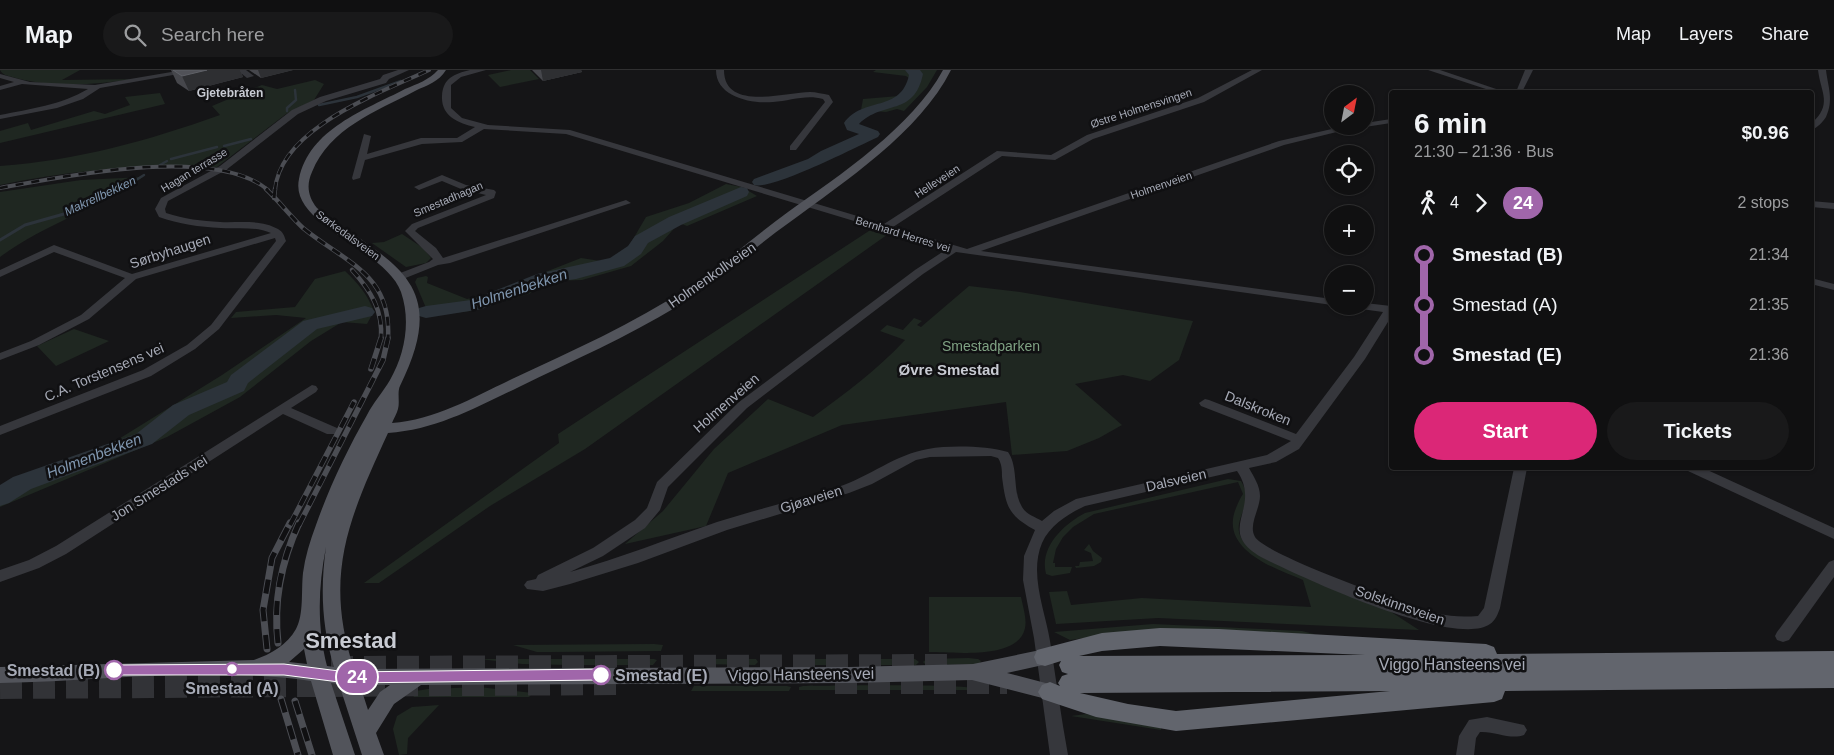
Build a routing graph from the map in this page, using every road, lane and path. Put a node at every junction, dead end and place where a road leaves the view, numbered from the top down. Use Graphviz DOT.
graph roads {
  1 [pos="197,70"];
  2 [pos="241,70"];
  3 [pos="405,70"];
  4 [pos="442,70"];
  5 [pos="450,70"];
  6 [pos="482,70"];
  7 [pos="720,70"];
  8 [pos="947,70"];
  9 [pos="1258,70"];
  10 [pos="1432,70"];
  11 [pos="1529,70"];
  12 [pos="1822,70"];
  13 [pos="468,71"];
  14 [pos="0,76"];
  15 [pos="250,76"];
  16 [pos="22,83"];
  17 [pos="98,86"];
  18 [pos="0,88"];
  19 [pos="1495,90"];
  20 [pos="1520,90"];
  21 [pos="407,94"];
  22 [pos="0,117"];
  23 [pos="1389,121"];
  24 [pos="1374,124"];
  25 [pos="1814,125"];
  26 [pos="484,126"];
  27 [pos="1324,133"];
  28 [pos="367,136"];
  29 [pos="794,148"];
  30 [pos="1000,153"];
  31 [pos="363,158"];
  32 [pos="356,178"];
  33 [pos="419,187"];
  34 [pos="626,203"];
  35 [pos="807,203"];
  36 [pos="1814,204"];
  37 [pos="1834,206"];
  38 [pos="885,228"];
  39 [pos="279,234"];
  40 [pos="960,251"];
  41 [pos="437,262"];
  42 [pos="0,274"];
  43 [pos="132,277"];
  44 [pos="399,277"];
  45 [pos="1814,282"];
  46 [pos="1834,287"];
  47 [pos="1324,301"];
  48 [pos="1374,308"];
  49 [pos="1389,310"];
  50 [pos="1389,313"];
  51 [pos="0,356"];
  52 [pos="312,389"];
  53 [pos="1205,403"];
  54 [pos="283,409"];
  55 [pos="379,424"];
  56 [pos="0,431"];
  57 [pos="332,431"];
  58 [pos="1299,440"];
  59 [pos="1240,466"];
  60 [pos="1522,470"];
  61 [pos="1697,470"];
  62 [pos="1043,528"];
  63 [pos="1834,534"];
  64 [pos="1834,566"];
  65 [pos="0,576"];
  66 [pos="532,585"];
  67 [pos="310,617"];
  68 [pos="1784,636"];
  69 [pos="1834,660"];
  70 [pos="249,668"];
  71 [pos="973,672"];
  72 [pos="317,673"];
  73 [pos="1056,674"];
  74 [pos="0,675"];
  75 [pos="418,676"];
  76 [pos="347,677"];
  77 [pos="1834,678"];
  78 [pos="1600,681"];
  79 [pos="1518,730"];
  80 [pos="366,731"];
  81 [pos="344,755"];
  82 [pos="373,755"];
  83 [pos="1059,755"];
  84 [pos="1465,755"];
  1 -- 17 [label="street"];
  2 -- 15 [label="street"];
  3 -- 39 [label="street, Hagan terrasse"];
  4 -- 21 [label="main road, Sørkedalsveien"];
  5 -- 21 [label="main road, Sørkedalsveien"];
  6 -- 13 [label="street"];
  7 -- 29 [label="street"];
  8 -- 35 [label="main road, Holmenkollveien"];
  9 -- 30 [label="street, Østre Holmensvingen"];
  10 -- 19 [label="street"];
  11 -- 20 [label="street"];
  12 -- 25 [label="street"];
  13 -- 26 [label="street, Bernhard Herres vei"];
  14 -- 16 [label="street"];
  16 -- 17 [label="street"];
  16 -- 18 [label="street"];
  17 -- 22 [label="street"];
  21 -- 44 [label="main road, Sørkedalsveien"];
  23 -- 24 [label="street"];
  26 -- 31 [label="street"];
  26 -- 35 [label="street, Bernhard Herres vei"];
  27 -- 40 [label="street, Holmenveien"];
  28 -- 31 [label="street"];
  30 -- 38 [label="street, Helleveien"];
  31 -- 32 [label="street"];
  33 -- 41 [label="street, Smestadhagan"];
  34 -- 41 [label="street"];
  35 -- 38 [label="street, Bernhard Herres vei"];
  35 -- 55 [label="main road, Holmenkollveien"];
  36 -- 37 [label="street"];
  38 -- 40 [label="street, Bernhard Herres vei"];
  39 -- 43 [label="street, Sørbyhaugen"];
  39 -- 56 [label="street, C.A. Torstensens vei"];
  40 -- 47 [label="street, Bernhard Herres vei"];
  40 -- 66 [label="street, Holmenveien"];
  41 -- 44 [label="street"];
  42 -- 43 [label="street"];
  43 -- 51 [label="street, Sørbyhaugen"];
  44 -- 55 [label="main road, Sørkedalsveien"];
  45 -- 46 [label="street"];
  48 -- 49 [label="street"];
  50 -- 58 [label="street, Dalsveien"];
  52 -- 54 [label="street, Jon Smestads vei"];
  53 -- 58 [label="street, Dalskroken"];
  54 -- 57 [label="street"];
  54 -- 65 [label="street, Jon Smestads vei"];
  55 -- 67 [label="main road, Sørkedalsveien"];
  55 -- 76 [label="main road, Sørkedalsveien"];
  58 -- 59 [label="street, Dalsveien"];
  59 -- 60 [label="street, Solskinnsveien"];
  59 -- 62 [label="street, Dalsveien"];
  61 -- 63 [label="street"];
  62 -- 66 [label="street, Gjøaveien"];
  62 -- 73 [label="street, Dalsveien"];
  64 -- 68 [label="street"];
  67 -- 70 [label="main road"];
  67 -- 72 [label="main road, Sørkedalsveien"];
  69 -- 73 [label="highway, Viggo Hansteens vei"];
  70 -- 72 [label="main road, Viggo Hansteens vei"];
  70 -- 74 [label="main road, Viggo Hansteens vei"];
  71 -- 73 [label="main road, Viggo Hansteens vei"];
  71 -- 73 [label="main road, Viggo Hansteens vei"];
  71 -- 75 [label="main road, Viggo Hansteens vei"];
  72 -- 76 [label="main road, Viggo Hansteens vei"];
  72 -- 81 [label="main road, Sørkedalsveien"];
  73 -- 78 [label="highway, Viggo Hansteens vei"];
  73 -- 78 [label="highway"];
  73 -- 83 [label="street, Dalsveien"];
  75 -- 76 [label="main road, Viggo Hansteens vei"];
  75 -- 80 [label="main road"];
  76 -- 80 [label="main road, Sørkedalsveien"];
  77 -- 78 [label="highway, Viggo Hansteens vei"];
  79 -- 84 [label="street"];
  80 -- 82 [label="main road, Sørkedalsveien"];
}
